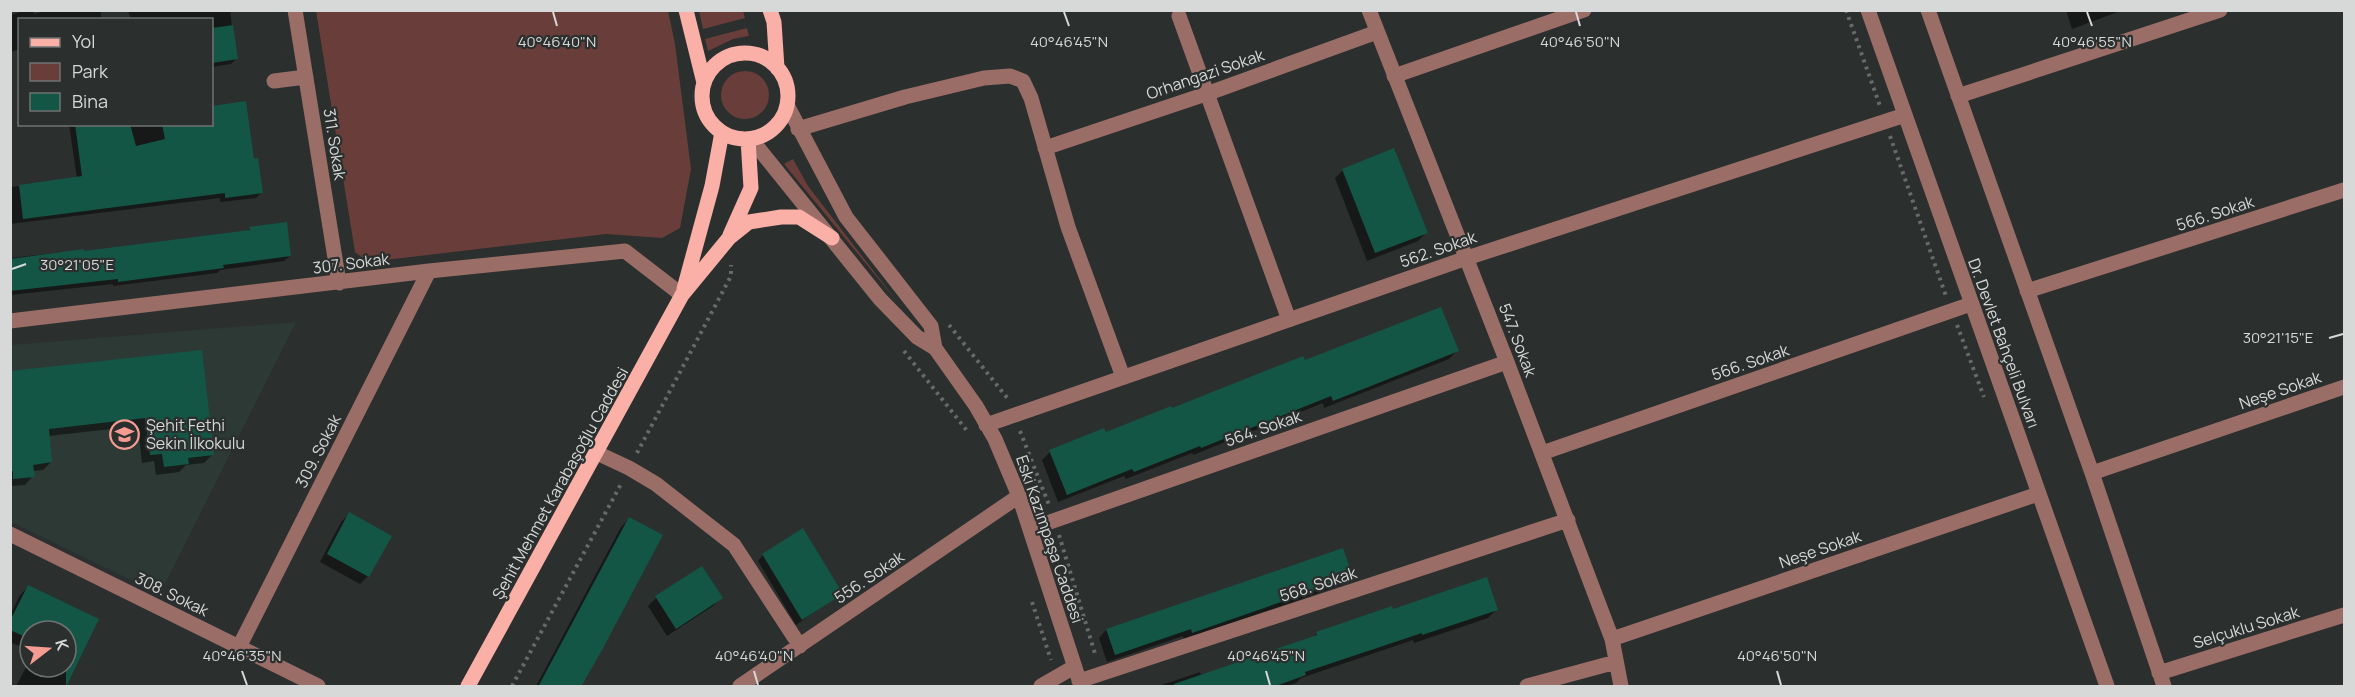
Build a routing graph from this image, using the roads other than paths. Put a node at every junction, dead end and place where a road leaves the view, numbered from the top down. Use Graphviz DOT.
graph roads {
  1 [pos="295,10"];
  2 [pos="687,10"];
  3 [pos="770,10"];
  4 [pos="1369,10"];
  5 [pos="1584,10"];
  6 [pos="1868,10"];
  7 [pos="1928,10"];
  8 [pos="2220,10"];
  9 [pos="1179,16"];
  10 [pos="1377,32"];
  11 [pos="777,68"];
  12 [pos="1394,76"];
  13 [pos="306,77"];
  14 [pos="274,81"];
  15 [pos="704,83"];
  16 [pos="1209,93"];
  17 [pos="1958,96"];
  18 [pos="788,105"];
  19 [pos="1905,115"];
  20 [pos="798,129"];
  21 [pos="722,132"];
  22 [pos="750,139"];
  23 [pos="1045,148"];
  24 [pos="2344,190"];
  25 [pos="729,238"];
  26 [pos="832,238"];
  27 [pos="1467,258"];
  28 [pos="429,272"];
  29 [pos="339,283"];
  30 [pos="2027,291"];
  31 [pos="682,296"];
  32 [pos="1971,304"];
  33 [pos="1289,320"];
  34 [pos="10,321"];
  35 [pos="935,348"];
  36 [pos="1508,362"];
  37 [pos="1123,377"];
  38 [pos="2344,387"];
  39 [pos="986,425"];
  40 [pos="597,453"];
  41 [pos="1542,453"];
  42 [pos="2092,473"];
  43 [pos="2038,494"];
  44 [pos="1019,496"];
  45 [pos="1568,520"];
  46 [pos="1030,528"];
  47 [pos="10,534"];
  48 [pos="2344,615"];
  49 [pos="1612,639"];
  50 [pos="800,646"];
  51 [pos="239,647"];
  52 [pos="1616,662"];
  53 [pos="1078,678"];
  54 [pos="2161,680"];
  55 [pos="318,687"];
  56 [pos="468,687"];
  57 [pos="740,687"];
  58 [pos="1041,687"];
  59 [pos="1527,687"];
  60 [pos="1621,687"];
  61 [pos="2107,687"];
  1 -- 13 [label="street, 311. Sokak"];
  2 -- 15 [label="main road"];
  3 -- 11 [label="main road"];
  4 -- 10 [label="street, 547. Sokak"];
  5 -- 12 [label="street"];
  6 -- 19 [label="street, Dr. Devlet Bahçeli Bulvarı"];
  7 -- 17 [label="street"];
  8 -- 17 [label="street"];
  9 -- 16 [label="street"];
  10 -- 12 [label="street, 547. Sokak"];
  10 -- 16 [label="street, Orhangazi Sokak"];
  11 -- 15 [label="main road"];
  11 -- 18 [label="main road"];
  12 -- 27 [label="street, 547. Sokak"];
  13 -- 14 [label="street"];
  13 -- 29 [label="street, 311. Sokak"];
  15 -- 21 [label="main road"];
  16 -- 23 [label="street, Orhangazi Sokak"];
  16 -- 33 [label="street"];
  17 -- 30 [label="street"];
  18 -- 20 [label="street, Eski Kazımpaşa Caddesi"];
  18 -- 22 [label="main road"];
  19 -- 27 [label="street, 562. Sokak"];
  19 -- 32 [label="street, Dr. Devlet Bahçeli Bulvarı"];
  20 -- 23 [label="street"];
  20 -- 35 [label="street, Eski Kazımpaşa Caddesi"];
  21 -- 22 [label="main road"];
  21 -- 31 [label="main road, Şehit Mehmet Karabaşoğlu Caddesi"];
  22 -- 25 [label="main road"];
  22 -- 26 [label="street, Eski Kazımpaşa Caddesi"];
  23 -- 37 [label="street"];
  24 -- 30 [label="street, 566. Sokak"];
  25 -- 26 [label="main road"];
  25 -- 31 [label="main road, Şehit Mehmet Karabaşoğlu Caddesi"];
  26 -- 35 [label="street, Eski Kazımpaşa Caddesi"];
  27 -- 33 [label="street, 562. Sokak"];
  27 -- 36 [label="street, 547. Sokak"];
  28 -- 29 [label="street, 307. Sokak"];
  28 -- 31 [label="street, 307. Sokak"];
  28 -- 51 [label="street, 309. Sokak"];
  29 -- 34 [label="street, 307. Sokak"];
  30 -- 42 [label="street"];
  31 -- 40 [label="main road, Şehit Mehmet Karabaşoğlu Caddesi"];
  32 -- 41 [label="street, 566. Sokak"];
  32 -- 43 [label="street, Dr. Devlet Bahçeli Bulvarı"];
  33 -- 37 [label="street, 562. Sokak"];
  35 -- 39 [label="street, Eski Kazımpaşa Caddesi"];
  36 -- 41 [label="street, 547. Sokak"];
  36 -- 46 [label="street, 564. Sokak"];
  37 -- 39 [label="street, 562. Sokak"];
  38 -- 42 [label="street, Neşe Sokak"];
  39 -- 44 [label="street, Eski Kazımpaşa Caddesi"];
  40 -- 50 [label="street"];
  40 -- 56 [label="main road, Şehit Mehmet Karabaşoğlu Caddesi"];
  41 -- 45 [label="street, 547. Sokak"];
  42 -- 54 [label="street"];
  43 -- 49 [label="street, Neşe Sokak"];
  43 -- 61 [label="street, Dr. Devlet Bahçeli Bulvarı"];
  44 -- 46 [label="street, Eski Kazımpaşa Caddesi"];
  44 -- 50 [label="street, 556. Sokak"];
  45 -- 49 [label="street, 547. Sokak"];
  45 -- 53 [label="street, 568. Sokak"];
  46 -- 53 [label="street, Eski Kazımpaşa Caddesi"];
  47 -- 51 [label="street, 308. Sokak"];
  48 -- 54 [label="street, Selçuklu Sokak"];
  49 -- 52 [label="street, 547. Sokak"];
  50 -- 57 [label="street, 556. Sokak"];
  51 -- 55 [label="street, 308. Sokak"];
  52 -- 59 [label="street"];
  52 -- 60 [label="street, 547. Sokak"];
  53 -- 58 [label="street, 568. Sokak"];
}
